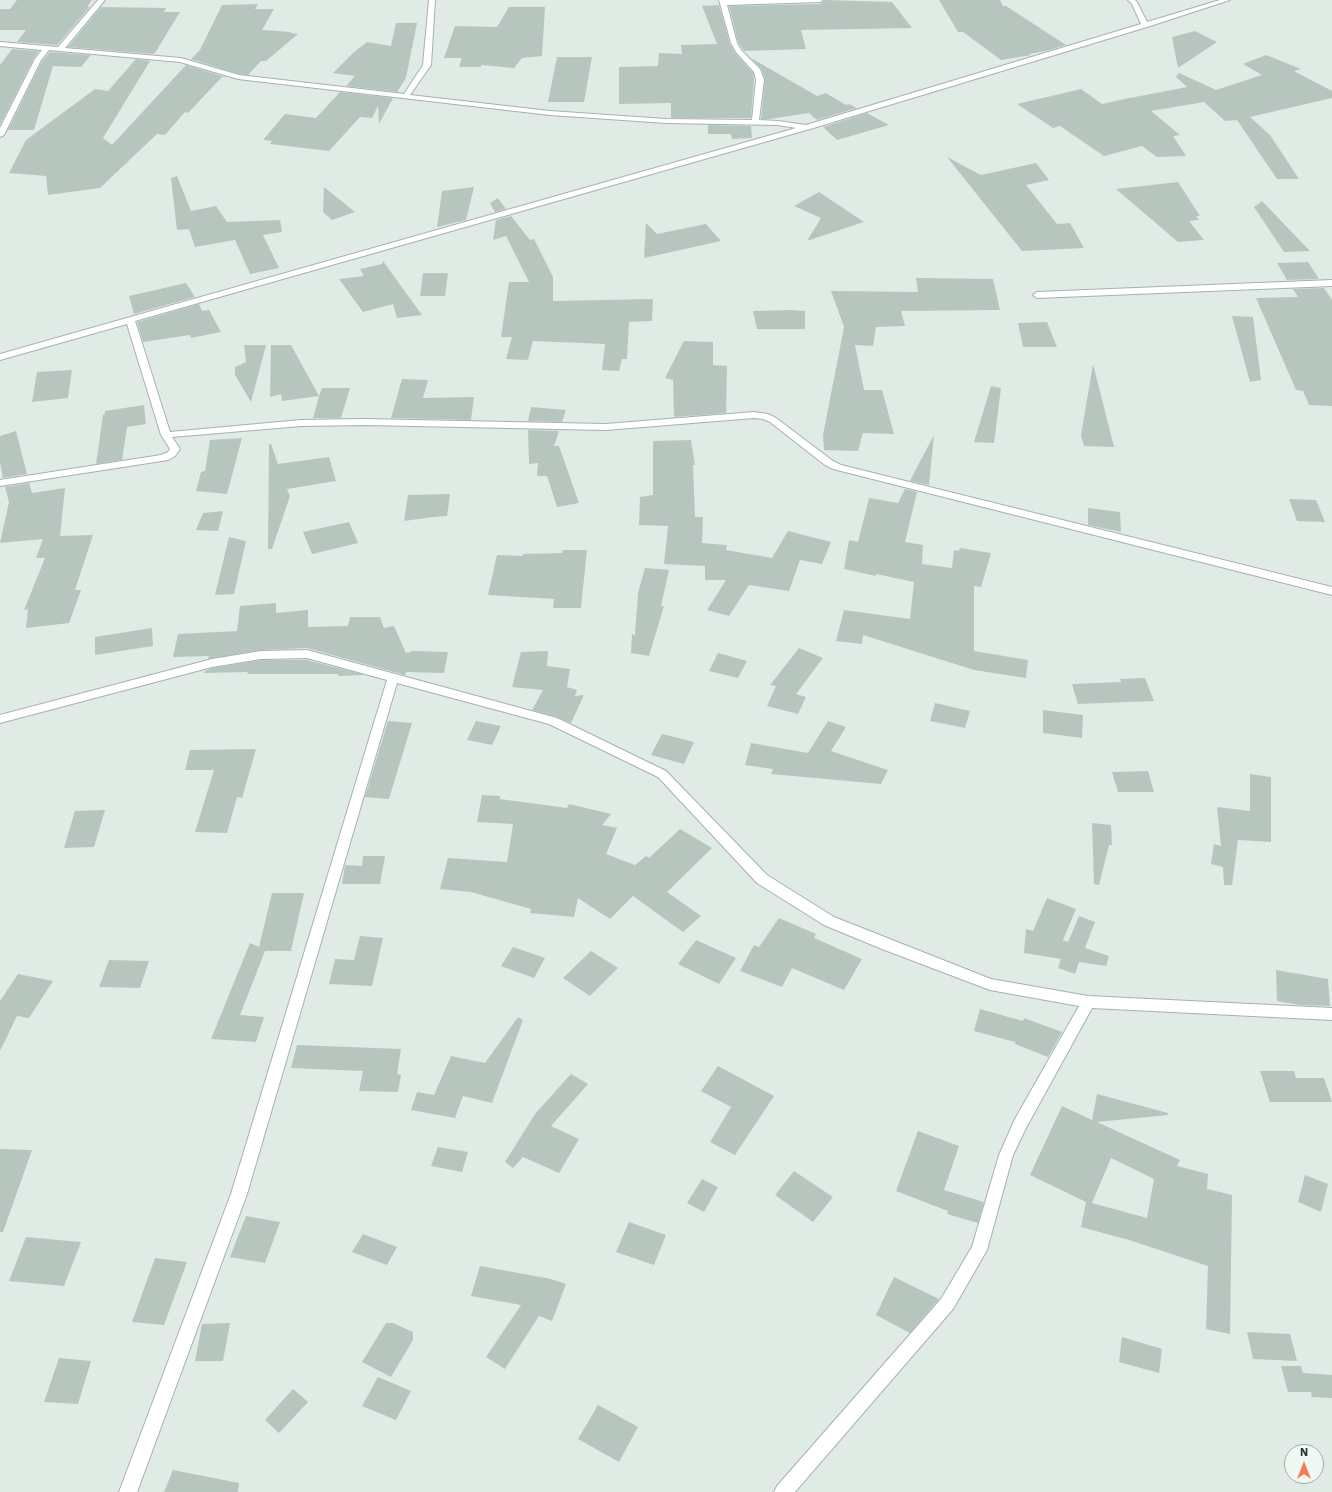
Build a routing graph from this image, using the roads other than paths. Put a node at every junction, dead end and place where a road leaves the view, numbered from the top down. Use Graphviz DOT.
graph roads {
  1 [pos="102,0"];
  2 [pos="432,0"];
  3 [pos="820,0"];
  4 [pos="1131,0"];
  5 [pos="1227,0"];
  6 [pos="722,1"];
  7 [pos="1145,26"];
  8 [pos="0,44"];
  9 [pos="47,48"];
  10 [pos="60,49"];
  11 [pos="406,96"];
  12 [pos="756,123"];
  13 [pos="807,127"];
  14 [pos="0,135"];
  15 [pos="1332,283"];
  16 [pos="1037,296"];
  17 [pos="130,320"];
  18 [pos="0,357"];
  19 [pos="166,435"];
  20 [pos="0,483"];
  21 [pos="1332,591"];
  22 [pos="393,678"];
  23 [pos="0,719"];
  24 [pos="1088,1002"];
  25 [pos="1332,1014"];
  26 [pos="128,1492"];
  27 [pos="783,1492"];
  1 -- 10 [label="street"];
  2 -- 11 [label="street"];
  3 -- 6 [label="street"];
  4 -- 7 [label="street"];
  5 -- 7 [label="street"];
  6 -- 12 [label="street"];
  7 -- 13 [label="street"];
  8 -- 9 [label="street"];
  9 -- 10 [label="street"];
  9 -- 14 [label="street"];
  10 -- 11 [label="street"];
  11 -- 12 [label="street"];
  12 -- 13 [label="street"];
  13 -- 17 [label="street"];
  15 -- 16 [label="street"];
  17 -- 18 [label="street"];
  17 -- 19 [label="street"];
  19 -- 20 [label="street"];
  19 -- 21 [label="street"];
  22 -- 23 [label="street"];
  22 -- 24 [label="street"];
  22 -- 26 [label="street"];
  24 -- 25 [label="street"];
  24 -- 27 [label="street"];
}
